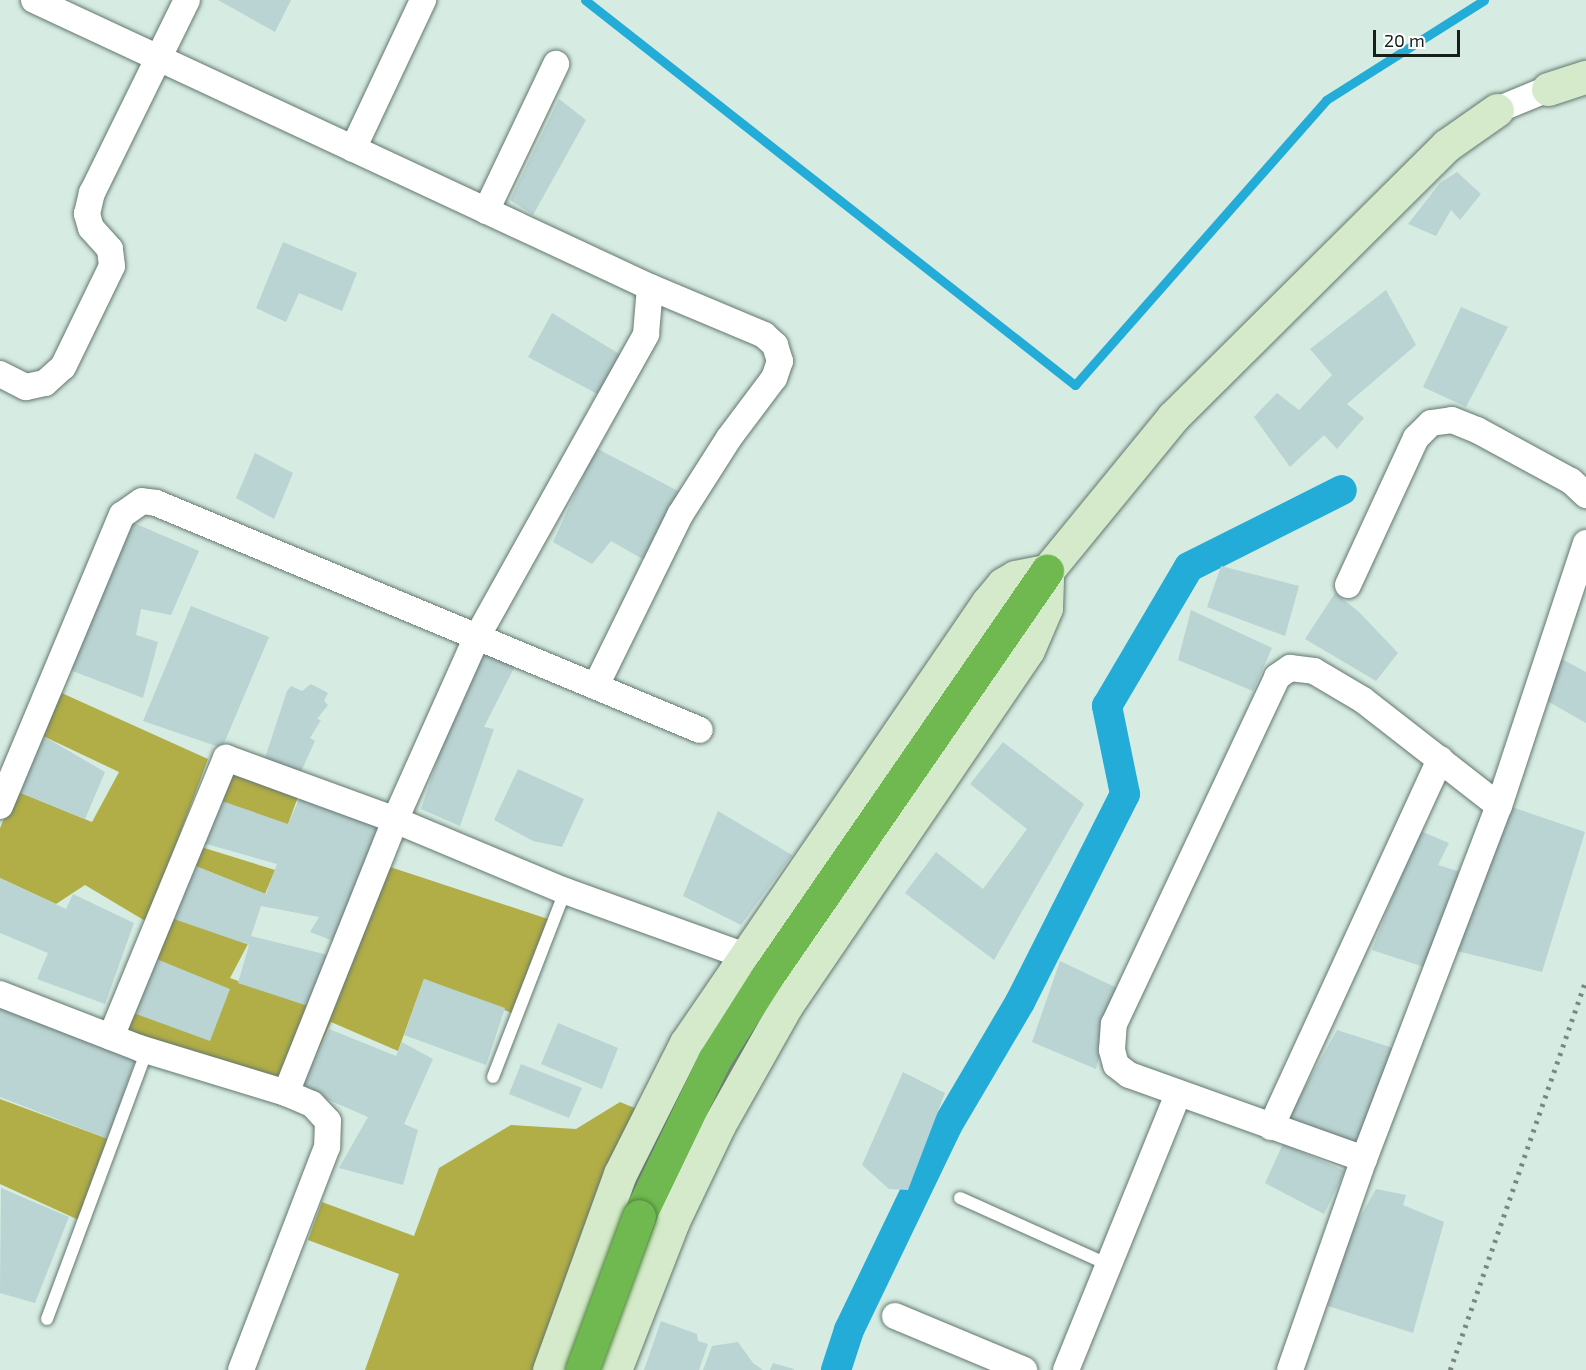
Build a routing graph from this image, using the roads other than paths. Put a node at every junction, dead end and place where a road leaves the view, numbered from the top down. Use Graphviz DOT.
graph roads {
  1 [pos="34,0"];
  2 [pos="187,0"];
  3 [pos="423,0"];
  4 [pos="159,55"];
  5 [pos="556,64"];
  6 [pos="1586,77"];
  7 [pos="1548,89"];
  8 [pos="1497,110"];
  9 [pos="353,149"];
  10 [pos="486,211"];
  11 [pos="650,287"];
  12 [pos="0,374"];
  13 [pos="1586,495"];
  14 [pos="1586,543"];
  15 [pos="1047,571"];
  16 [pos="1348,585"];
  17 [pos="477,637"];
  18 [pos="596,686"];
  19 [pos="700,730"];
  20 [pos="1440,759"];
  21 [pos="0,806"];
  22 [pos="1499,806"];
  23 [pos="394,820"];
  24 [pos="565,891"];
  25 [pos="743,955"];
  26 [pos="0,994"];
  27 [pos="111,1037"];
  28 [pos="147,1050"];
  29 [pos="493,1077"];
  30 [pos="286,1093"];
  31 [pos="1178,1094"];
  32 [pos="1271,1127"];
  33 [pos="1364,1159"];
  34 [pos="960,1198"];
  35 [pos="1109,1265"];
  36 [pos="895,1316"];
  37 [pos="47,1319"];
  38 [pos="563,1330"];
  39 [pos="618,1361"];
  40 [pos="241,1370"];
  41 [pos="549,1370"];
  42 [pos="582,1370"];
  43 [pos="1024,1370"];
  44 [pos="1066,1370"];
  45 [pos="1290,1370"];
  1 -- 4 [label="street"];
  2 -- 4 [label="street"];
  3 -- 9 [label="street"];
  4 -- 9 [label="street"];
  4 -- 12 [label="street"];
  5 -- 10 [label="street"];
  6 -- 7 [label="street"];
  7 -- 8 [label="street"];
  8 -- 15 [label="street"];
  9 -- 10 [label="street"];
  10 -- 11 [label="street"];
  11 -- 17 [label="street"];
  11 -- 18 [label="street"];
  13 -- 16 [label="street"];
  14 -- 22 [label="street"];
  15 -- 25 [label="street"];
  15 -- 39 [label="street"];
  15 -- 42 [label="highway, bridge"];
  17 -- 18 [label="street"];
  17 -- 21 [label="street"];
  17 -- 23 [label="street"];
  18 -- 19 [label="street"];
  20 -- 22 [label="street"];
  20 -- 31 [label="street"];
  20 -- 32 [label="street"];
  22 -- 33 [label="street"];
  23 -- 24 [label="street"];
  23 -- 27 [label="street"];
  23 -- 30 [label="street"];
  24 -- 25 [label="street"];
  24 -- 29 [label="lane"];
  25 -- 38 [label="street"];
  26 -- 27 [label="street"];
  27 -- 28 [label="street"];
  28 -- 30 [label="street"];
  28 -- 37 [label="lane"];
  30 -- 40 [label="street"];
  31 -- 32 [label="street"];
  31 -- 35 [label="street"];
  32 -- 33 [label="street"];
  33 -- 45 [label="street"];
  34 -- 35 [label="lane"];
  35 -- 44 [label="street"];
  36 -- 43 [label="street"];
  38 -- 39 [label="street"];
  38 -- 41 [label="street"];
}
